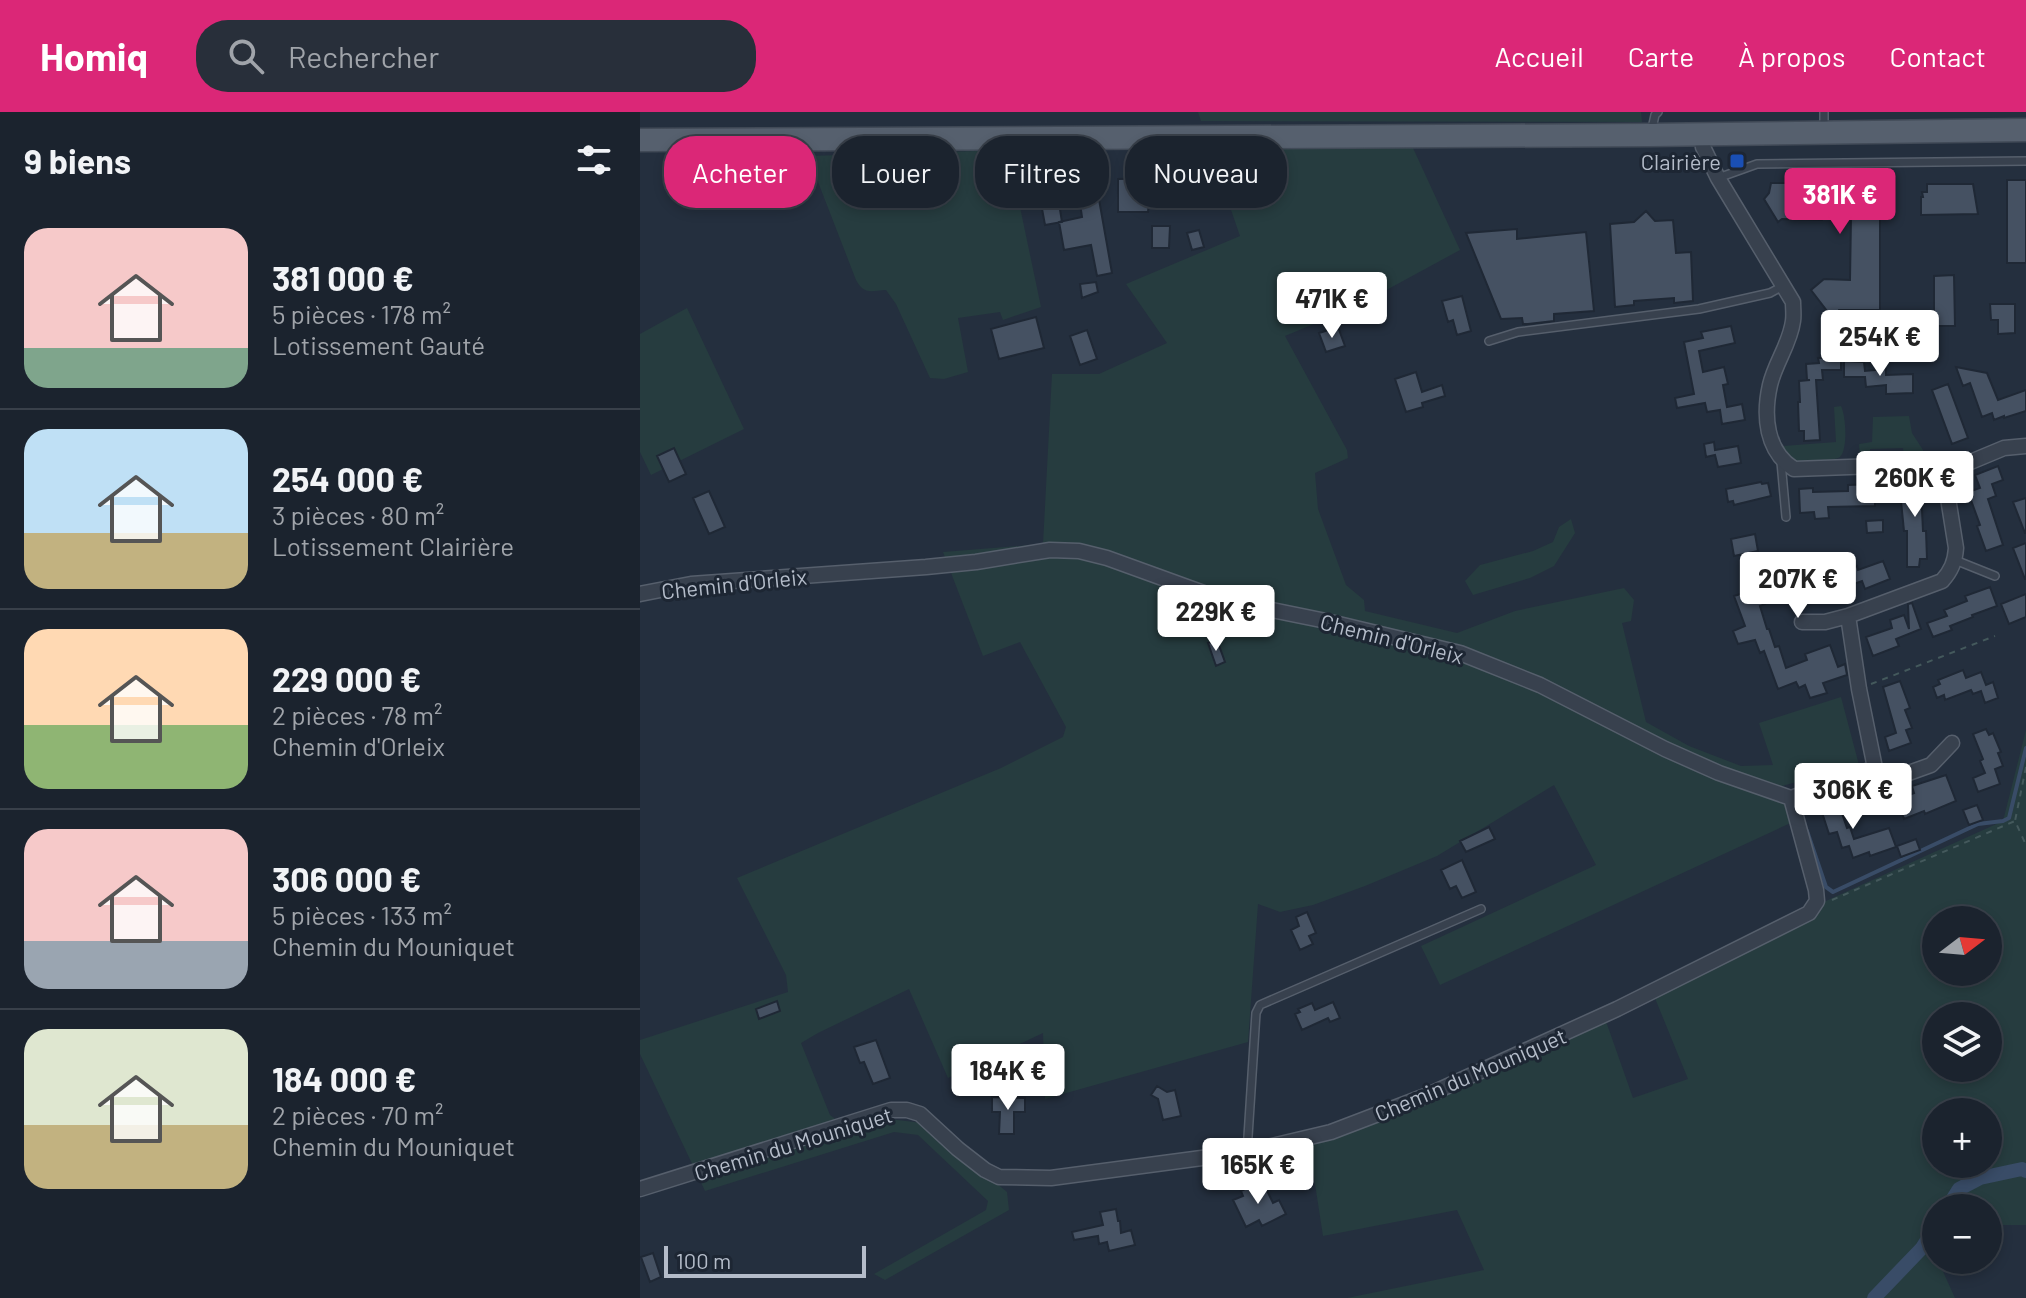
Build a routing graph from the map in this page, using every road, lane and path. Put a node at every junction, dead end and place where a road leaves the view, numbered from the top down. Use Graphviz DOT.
graph roads {
  1 [pos="1658,112"];
  2 [pos="1824,122"];
  3 [pos="2026,130"];
  4 [pos="1651,135"];
  5 [pos="1701,135"];
  6 [pos="640,140"];
  7 [pos="2026,161"];
  8 [pos="1718,178"];
  9 [pos="1783,286"];
  10 [pos="1489,341"];
  11 [pos="2026,446"];
  12 [pos="1781,460"];
  13 [pos="1944,473"];
  14 [pos="1786,517"];
  15 [pos="1955,560"];
  16 [pos="1995,576"];
  17 [pos="640,594"];
  18 [pos="1848,616"];
  19 [pos="1802,622"];
  20 [pos="1995,636"];
  21 [pos="1859,689"];
  22 [pos="1952,743"];
  23 [pos="2026,767"];
  24 [pos="1875,768"];
  25 [pos="1791,798"];
  26 [pos="2015,821"];
  27 [pos="2026,845"];
  28 [pos="1817,901"];
  29 [pos="1481,909"];
  30 [pos="1247,1152"];
  31 [pos="640,1189"];
  1 -- 4 [label="lane"];
  2 -- 3 [label="main road"];
  2 -- 5 [label="main road"];
  4 -- 5 [label="main road"];
  4 -- 6 [label="main road"];
  5 -- 8 [label="street"];
  7 -- 8 [label="lane"];
  8 -- 9 [label="street"];
  9 -- 10 [label="lane"];
  9 -- 12 [label="street"];
  11 -- 13 [label="street"];
  12 -- 13 [label="street"];
  12 -- 14 [label="lane"];
  13 -- 15 [label="street"];
  15 -- 16 [label="lane"];
  15 -- 18 [label="street"];
  17 -- 25 [label="street, Chemin d'Orleix"];
  18 -- 19 [label="street"];
  18 -- 21 [label="street"];
  20 -- 21 [label="path"];
  21 -- 24 [label="street"];
  22 -- 24 [label="street"];
  23 -- 26 [label="path"];
  24 -- 25 [label="street"];
  25 -- 28 [label="street"];
  26 -- 27 [label="path"];
  26 -- 28 [label="path"];
  28 -- 30 [label="street, Chemin du Mouniquet"];
  29 -- 30 [label="lane"];
  30 -- 31 [label="street, Chemin du Mouniquet"];
}
